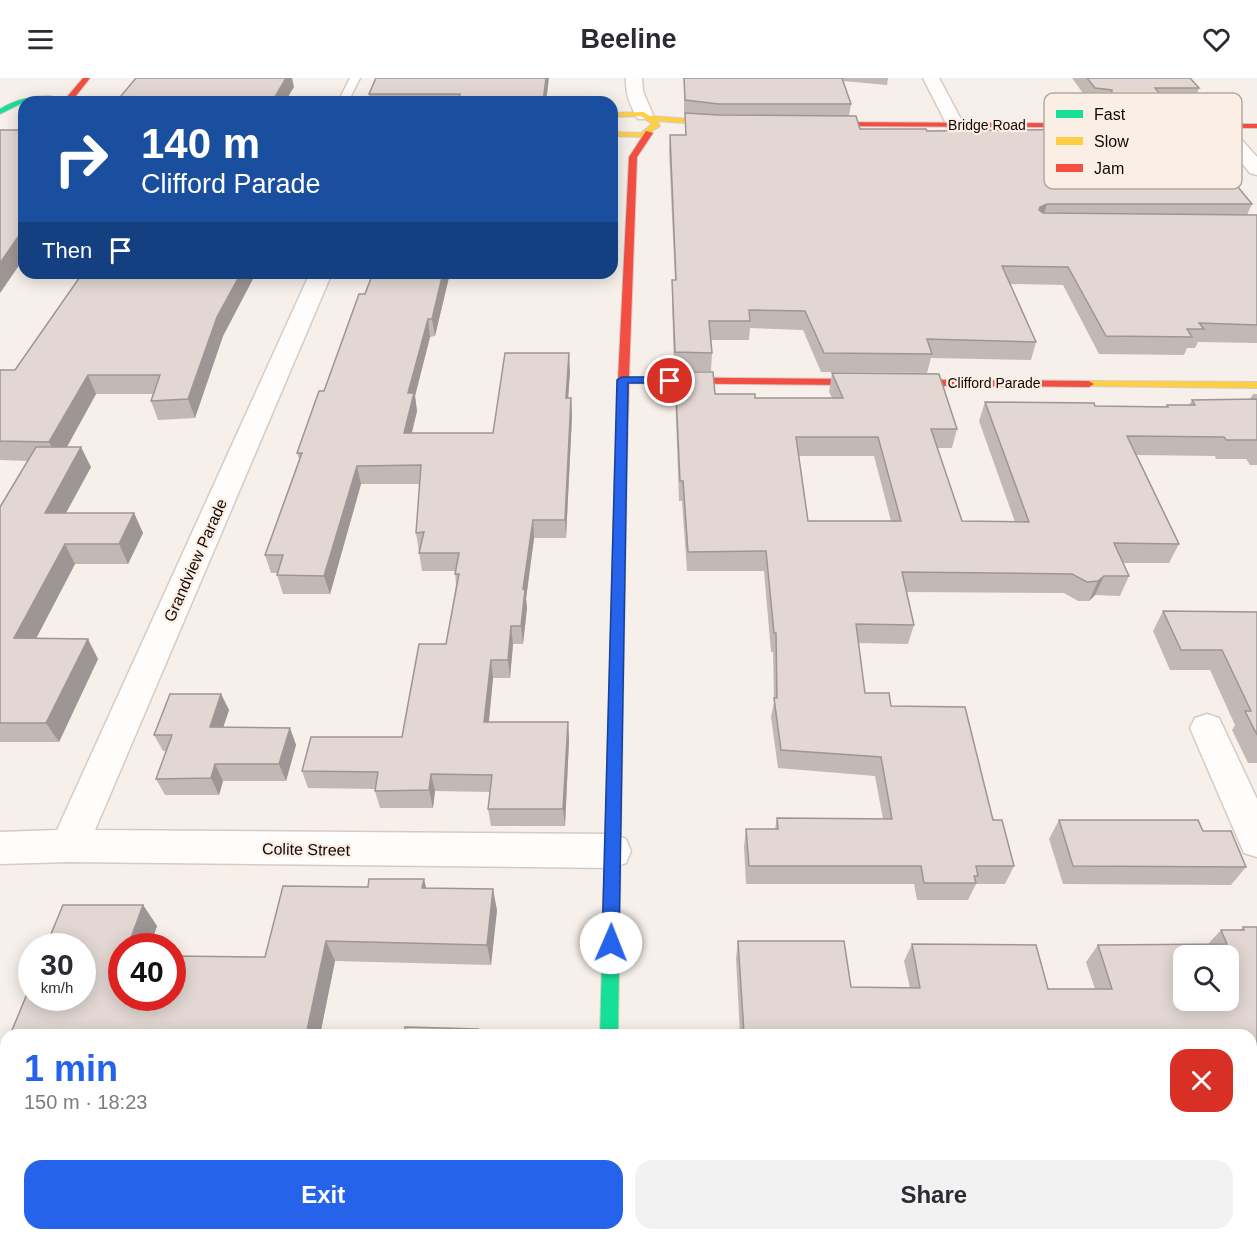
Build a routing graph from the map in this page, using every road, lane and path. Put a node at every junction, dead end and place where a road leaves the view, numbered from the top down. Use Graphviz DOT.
graph roads {
  1 [pos="87,78"];
  2 [pos="355,78"];
  3 [pos="931,78"];
  4 [pos="55,85"];
  5 [pos="634,85"];
  6 [pos="34,96"];
  7 [pos="72,96"];
  8 [pos="346,96"];
  9 [pos="18,102"];
  10 [pos="0,104"];
  11 [pos="18,106"];
  12 [pos="618,111"];
  13 [pos="618,114"];
  14 [pos="3,121"];
  15 [pos="649,124"];
  16 [pos="741,124"];
  17 [pos="797,124"];
  18 [pos="955,125"];
  19 [pos="1044,125"];
  20 [pos="618,135"];
  21 [pos="618,139"];
  22 [pos="1242,152"];
  23 [pos="633,157"];
  24 [pos="1257,169"];
  25 [pos="318,279"];
  26 [pos="622,380"];
  27 [pos="1257,385"];
  28 [pos="1207,728"];
  29 [pos="1257,841"];
  30 [pos="69,846"];
  31 [pos="0,849"];
  32 [pos="612,851"];
  33 [pos="609,1029"];
  1 -- 7 [label="street"];
  2 -- 8 [label="lane"];
  3 -- 18 [label="street"];
  4 -- 6 [label="street"];
  5 -- 12 [label="street"];
  5 -- 15 [label="street"];
  9 -- 10 [label="street"];
  11 -- 14 [label="street"];
  13 -- 15 [label="street"];
  15 -- 16 [label="street"];
  15 -- 20 [label="street"];
  15 -- 23 [label="street"];
  17 -- 18 [label="street, Bridge Road"];
  18 -- 19 [label="street, Bridge Road"];
  21 -- 23 [label="street"];
  22 -- 24 [label="street"];
  23 -- 26 [label="street"];
  25 -- 30 [label="street, Grandview Parade"];
  26 -- 27 [label="street, Clifford Parade"];
  26 -- 32 [label="street"];
  28 -- 29 [label="street"];
  30 -- 31 [label="street, Colite Street"];
  30 -- 32 [label="street, Colite Street"];
  32 -- 33 [label="street"];
}
